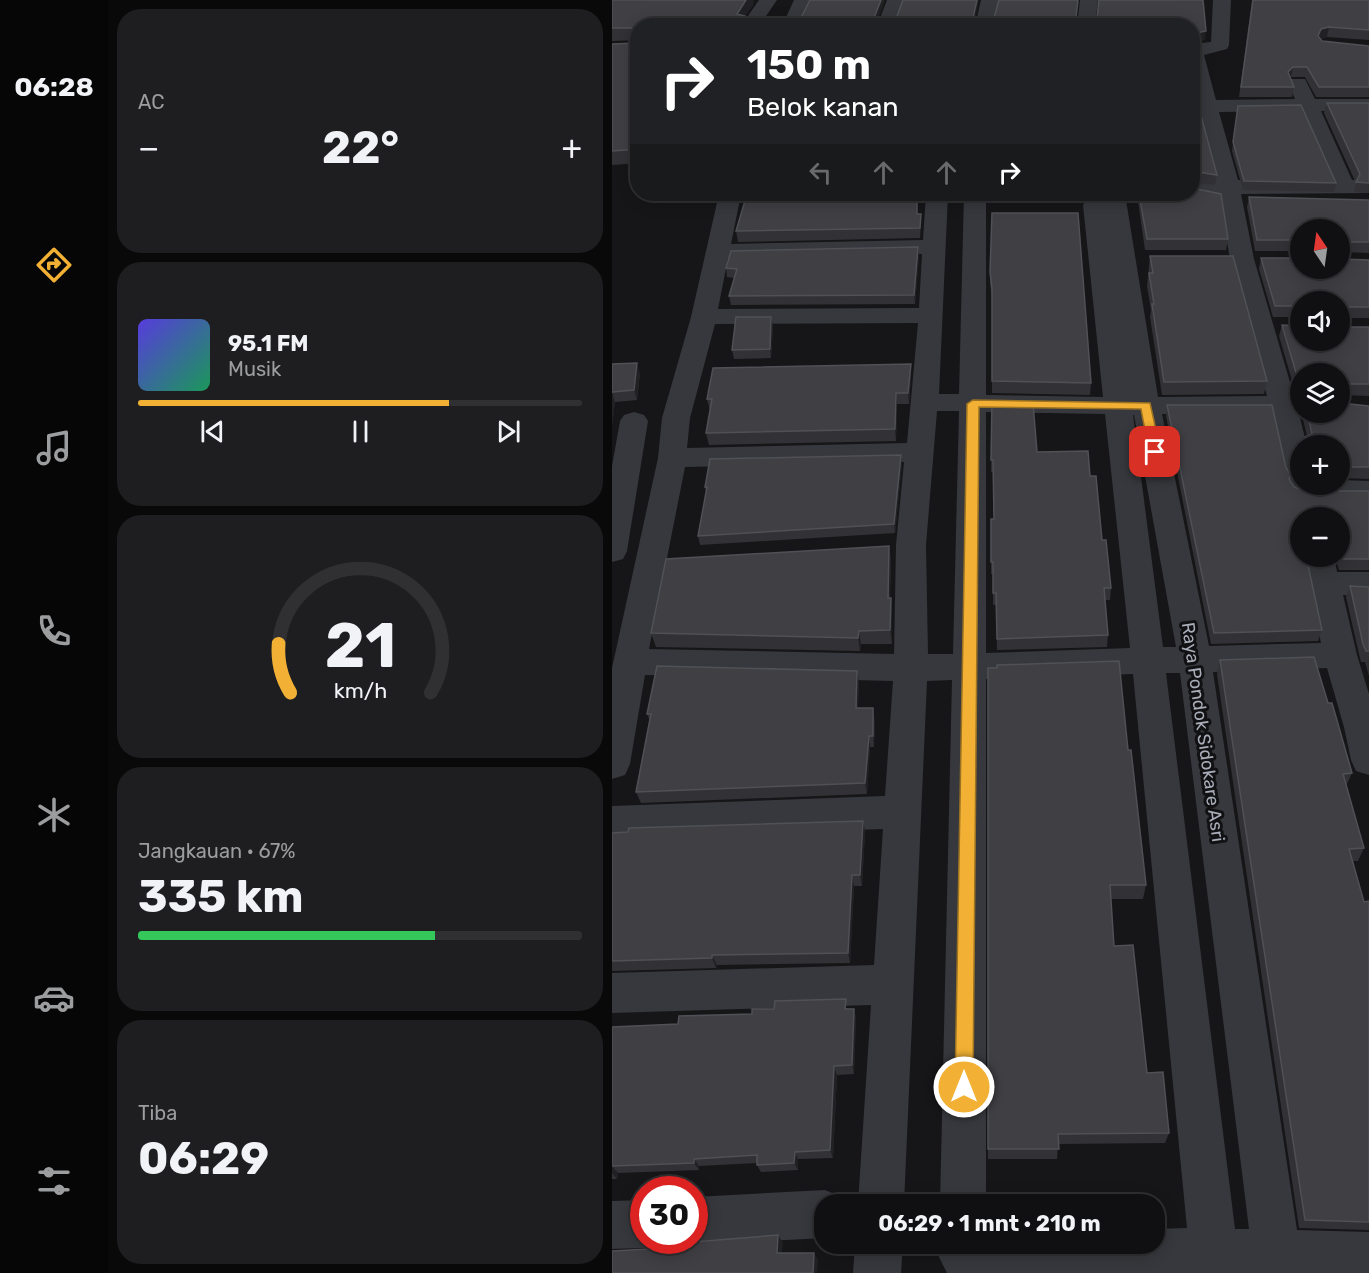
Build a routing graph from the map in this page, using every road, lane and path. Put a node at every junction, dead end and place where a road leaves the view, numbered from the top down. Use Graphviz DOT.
graph roads {
  1 [pos="768,0"];
  2 [pos="803,0"];
  3 [pos="896,0"];
  4 [pos="990,0"];
  5 [pos="1089,0"];
  6 [pos="1105,0"];
  7 [pos="1227,2"];
  8 [pos="756,18"];
  9 [pos="795,18"];
  10 [pos="889,18"];
  11 [pos="986,18"];
  12 [pos="1087,18"];
  13 [pos="1104,18"];
  14 [pos="1200,50"];
  15 [pos="1200,76"];
  16 [pos="1298,83"];
  17 [pos="1369,105"];
  18 [pos="1208,106"];
  19 [pos="1306,107"];
  20 [pos="1344,186"];
  21 [pos="1369,186"];
  22 [pos="1200,190"];
  23 [pos="1229,192"];
  24 [pos="728,201"];
  25 [pos="937,201"];
  26 [pos="975,201"];
  27 [pos="1094,201"];
  28 [pos="1116,201"];
  29 [pos="1369,202"];
  30 [pos="934,247"];
  31 [pos="717,250"];
  32 [pos="931,315"];
  33 [pos="704,317"];
  34 [pos="1261,326"];
  35 [pos="1290,327"];
  36 [pos="1290,400"];
  37 [pos="924,402"];
  38 [pos="973,404"];
  39 [pos="1290,405"];
  40 [pos="1132,406"];
  41 [pos="676,418"];
  42 [pos="623,422"];
  43 [pos="918,452"];
  44 [pos="672,458"];
  45 [pos="1369,491"];
  46 [pos="1350,492"];
  47 [pos="614,534"];
  48 [pos="1321,570"];
  49 [pos="1369,585"];
  50 [pos="1340,655"];
  51 [pos="1148,661"];
  52 [pos="1195,661"];
  53 [pos="630,662"];
  54 [pos="969,665"];
  55 [pos="911,668"];
  56 [pos="1367,738"];
  57 [pos="612,764"];
  58 [pos="903,812"];
  59 [pos="612,822"];
  60 [pos="894,984"];
  61 [pos="612,993"];
  62 [pos="882,1194"];
  63 [pos="963,1194"];
  64 [pos="814,1215"];
  65 [pos="708,1220"];
  66 [pos="630,1224"];
  67 [pos="612,1225"];
  68 [pos="879,1254"];
  69 [pos="1369,1256"];
  70 [pos="962,1257"];
  71 [pos="1214,1263"];
  72 [pos="1278,1263"];
  73 [pos="878,1273"];
  1 -- 8 [label="street"];
  2 -- 9 [label="street"];
  3 -- 10 [label="street"];
  4 -- 11 [label="street"];
  5 -- 12 [label="street"];
  6 -- 13 [label="street"];
  7 -- 14 [label="street"];
  15 -- 18 [label="street"];
  16 -- 19 [label="street"];
  17 -- 19 [label="street"];
  18 -- 19 [label="street"];
  18 -- 23 [label="street"];
  19 -- 20 [label="street"];
  20 -- 21 [label="street"];
  20 -- 23 [label="street"];
  22 -- 23 [label="street"];
  23 -- 29 [label="street"];
  23 -- 34 [label="street"];
  24 -- 31 [label="street"];
  25 -- 30 [label="street"];
  26 -- 38 [label="street"];
  27 -- 40 [label="street"];
  28 -- 40 [label="street, Raya Pondok Sidokare Asri"];
  30 -- 31 [label="street"];
  30 -- 32 [label="street"];
  31 -- 33 [label="street"];
  32 -- 33 [label="street"];
  32 -- 37 [label="street"];
  33 -- 41 [label="street"];
  34 -- 35 [label="street"];
  34 -- 36 [label="street"];
  37 -- 38 [label="street"];
  37 -- 43 [label="street"];
  38 -- 40 [label="street"];
  38 -- 54 [label="street"];
  39 -- 40 [label="street"];
  40 -- 51 [label="street"];
  40 -- 52 [label="street, Raya Pondok Sidokare Asri"];
  41 -- 42 [label="street"];
  41 -- 44 [label="street"];
  42 -- 47 [label="street"];
  43 -- 44 [label="street"];
  43 -- 55 [label="street"];
  44 -- 53 [label="street"];
  45 -- 46 [label="street"];
  48 -- 49 [label="street"];
  48 -- 50 [label="street"];
  50 -- 52 [label="street"];
  50 -- 56 [label="street"];
  51 -- 52 [label="street"];
  51 -- 54 [label="street"];
  51 -- 71 [label="street"];
  52 -- 72 [label="street, Raya Pondok Sidokare Asri"];
  53 -- 55 [label="street"];
  53 -- 57 [label="street"];
  54 -- 55 [label="street"];
  54 -- 63 [label="street"];
  55 -- 58 [label="street"];
  58 -- 59 [label="street"];
  58 -- 60 [label="street"];
  60 -- 61 [label="street"];
  60 -- 62 [label="street"];
  64 -- 65 [label="street"];
  66 -- 67 [label="street"];
  68 -- 73 [label="street"];
  69 -- 72 [label="street"];
  70 -- 71 [label="street"];
  71 -- 72 [label="street"];
}
